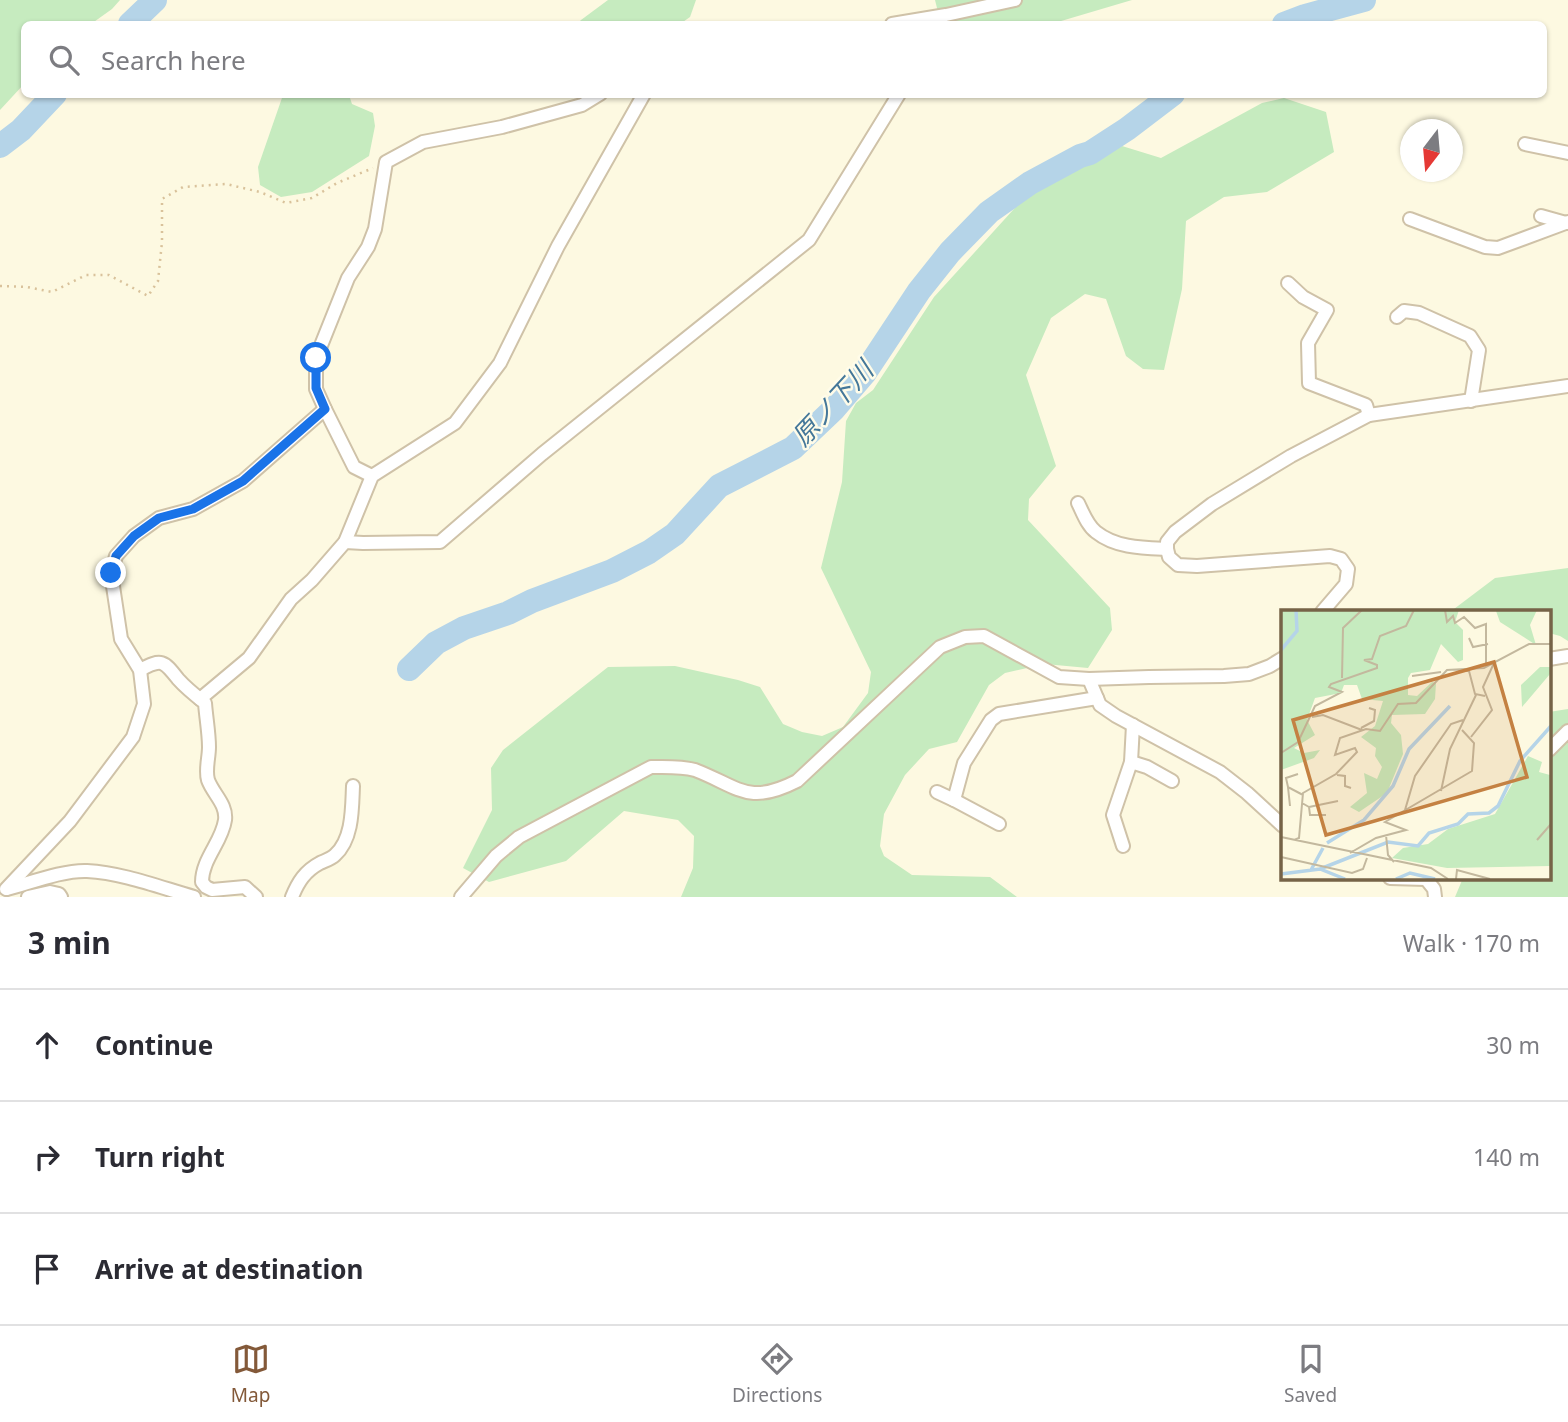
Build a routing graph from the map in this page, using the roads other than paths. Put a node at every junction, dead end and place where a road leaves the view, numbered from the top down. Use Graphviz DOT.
graph roads {
  1 [pos="1015,0"];
  2 [pos="943,20"];
  3 [pos="593,98"];
  4 [pos="643,98"];
  5 [pos="897,98"];
  6 [pos="1525,144"];
  7 [pos="1568,153"];
  8 [pos="1541,216"];
  9 [pos="1410,219"];
  10 [pos="1567,223"];
  11 [pos="1288,283"];
  12 [pos="1397,317"];
  13 [pos="1568,386"];
  14 [pos="1471,401"];
  15 [pos="325,409"];
  16 [pos="1369,415"];
  17 [pos="372,476"];
  18 [pos="1078,503"];
  19 [pos="345,542"];
  20 [pos="1167,549"];
  21 [pos="1324,610"];
  22 [pos="1568,656"];
  23 [pos="1281,659"];
  24 [pos="1550,659"];
  25 [pos="140,670"];
  26 [pos="1089,680"];
  27 [pos="1097,698"];
  28 [pos="200,699"];
  29 [pos="1133,726"];
  30 [pos="1568,731"];
  31 [pos="1550,749"];
  32 [pos="1131,762"];
  33 [pos="1172,782"];
  34 [pos="353,786"];
  35 [pos="937,792"];
  36 [pos="954,800"];
  37 [pos="999,824"];
  38 [pos="1281,824"];
  39 [pos="1123,846"];
  40 [pos="1428,880"];
  41 [pos="3,893"];
  42 [pos="27,897"];
  43 [pos="61,897"];
  44 [pos="194,897"];
  45 [pos="256,897"];
  46 [pos="292,897"];
  47 [pos="461,897"];
  48 [pos="1435,897"];
  1 -- 2 [label="street"];
  3 -- 15 [label="street"];
  4 -- 17 [label="street"];
  5 -- 19 [label="street"];
  6 -- 7 [label="street"];
  8 -- 10 [label="street"];
  9 -- 10 [label="street"];
  11 -- 16 [label="street"];
  12 -- 14 [label="street"];
  13 -- 14 [label="street"];
  14 -- 16 [label="street"];
  15 -- 17 [label="street"];
  15 -- 25 [label="street"];
  16 -- 20 [label="street"];
  17 -- 19 [label="street"];
  18 -- 20 [label="street"];
  19 -- 28 [label="street"];
  20 -- 21 [label="street"];
  22 -- 24 [label="street"];
  23 -- 26 [label="street"];
  25 -- 28 [label="street"];
  25 -- 41 [label="street"];
  26 -- 27 [label="street"];
  26 -- 47 [label="street"];
  27 -- 29 [label="street"];
  27 -- 36 [label="street"];
  28 -- 45 [label="street"];
  29 -- 32 [label="street"];
  29 -- 38 [label="street"];
  30 -- 31 [label="street"];
  32 -- 33 [label="street"];
  32 -- 39 [label="street"];
  34 -- 46 [label="street"];
  35 -- 36 [label="street"];
  36 -- 37 [label="street"];
  40 -- 48 [label="street"];
  41 -- 44 [label="street"];
  42 -- 43 [label="street"];
}
